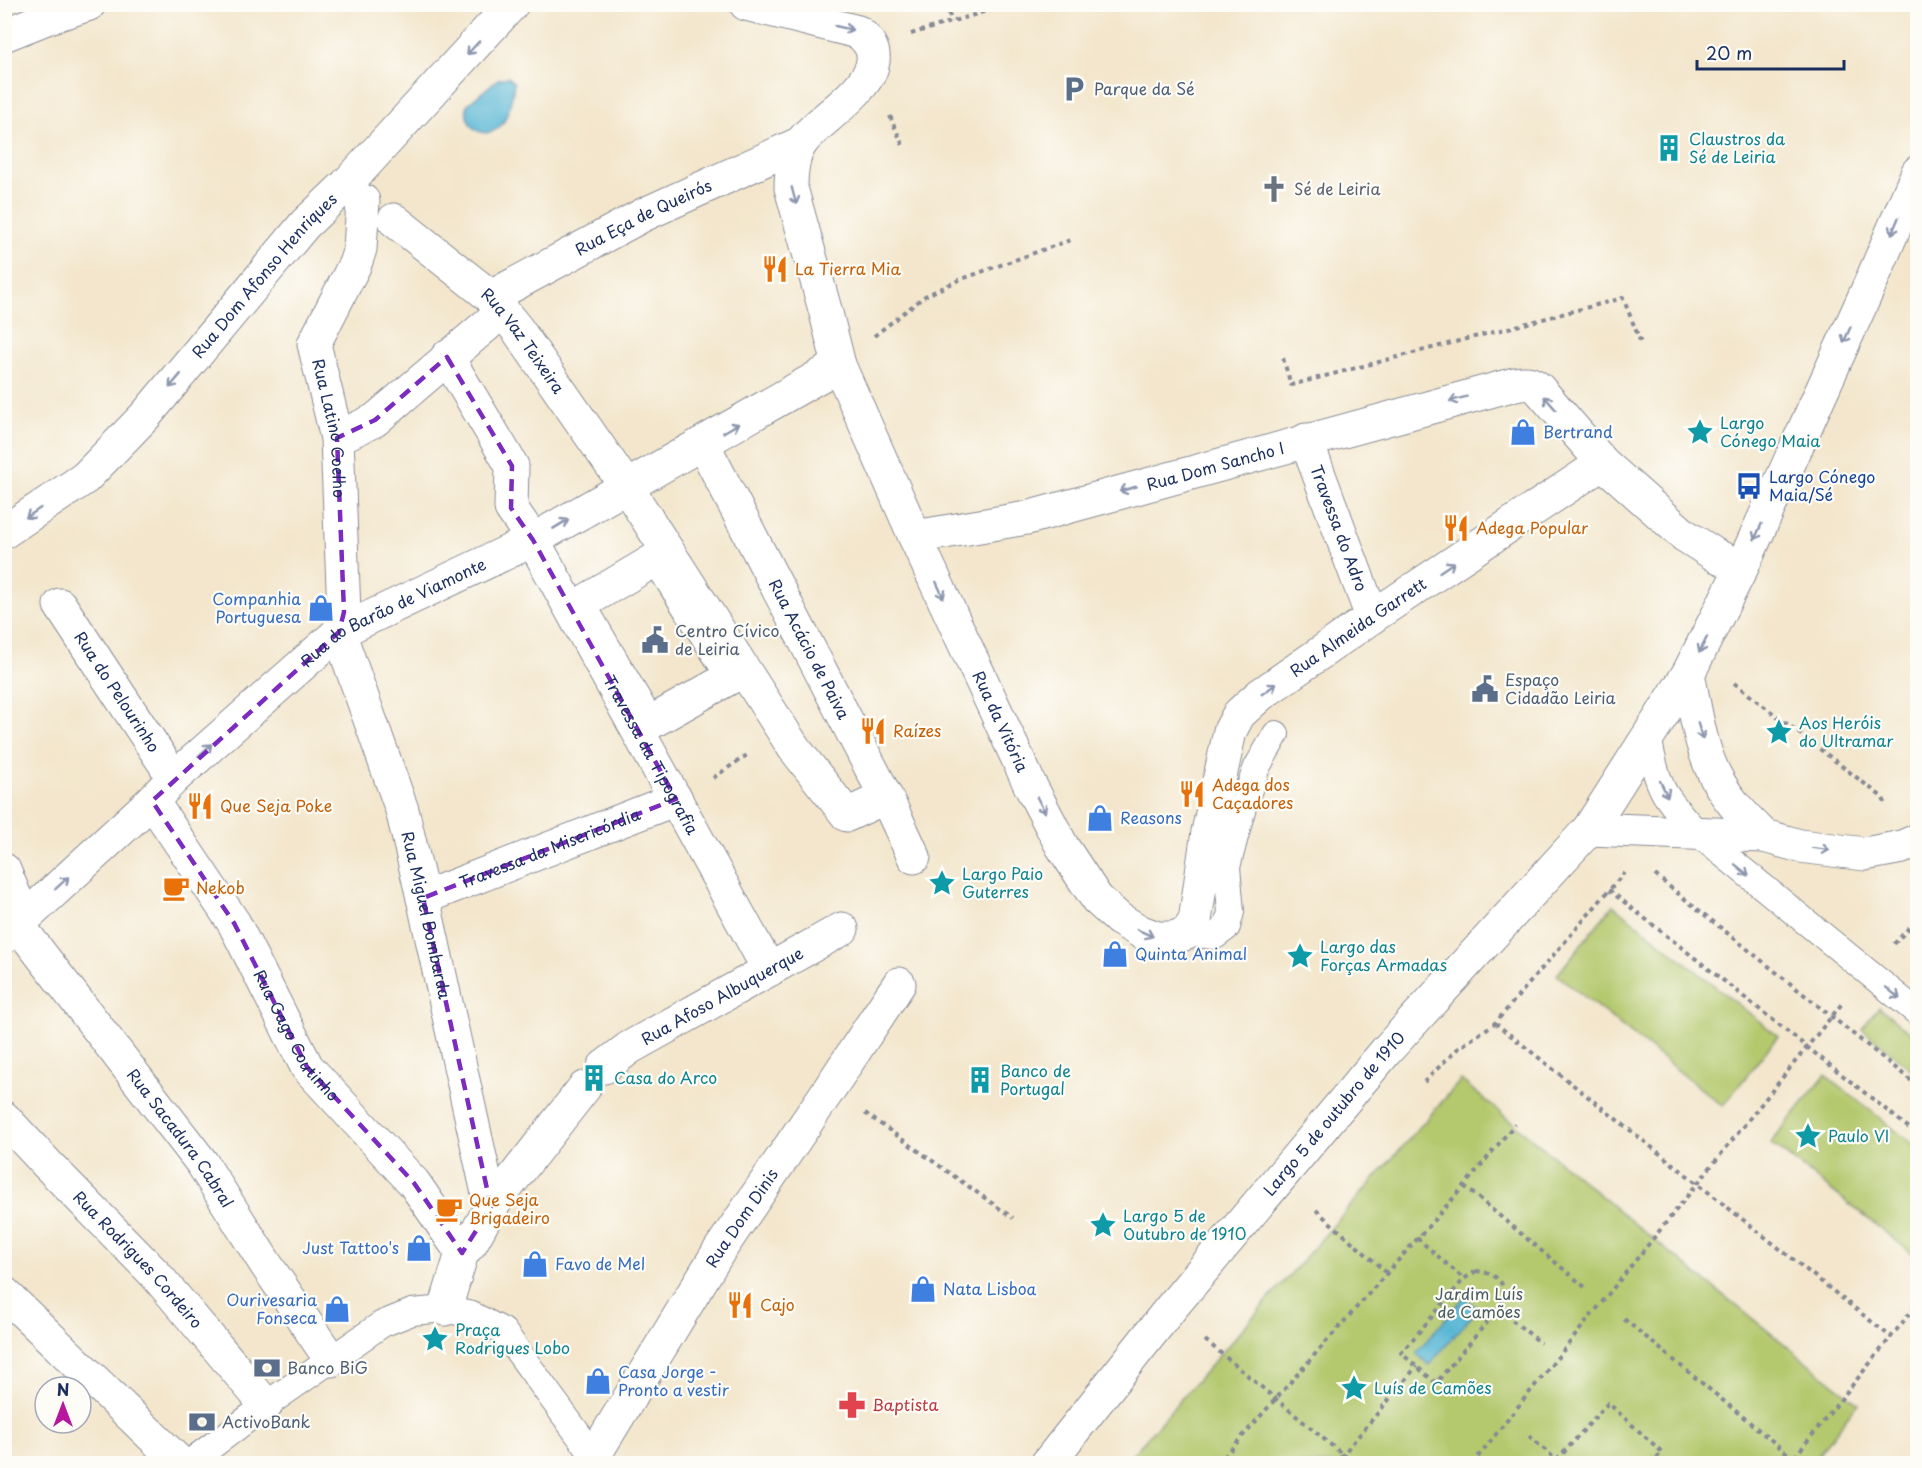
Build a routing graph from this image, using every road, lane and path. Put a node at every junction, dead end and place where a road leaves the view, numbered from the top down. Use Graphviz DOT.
graph roads {
  1 [pos="89,4"];
  2 [pos="512,4"];
  3 [pos="746,4"];
  4 [pos="947,4"];
  5 [pos="1010,4"];
  6 [pos="951,22"];
  7 [pos="12,35"];
  8 [pos="870,46"];
  9 [pos="801,143"];
  10 [pos="1917,172"];
  11 [pos="363,201"];
  12 [pos="394,219"];
  13 [pos="1073,239"];
  14 [pos="497,304"];
  15 [pos="1641,343"];
  16 [pos="447,357"];
  17 [pos="1283,358"];
  18 [pos="839,365"];
  19 [pos="337,438"];
  20 [pos="1306,440"];
  21 [pos="703,444"];
  22 [pos="1603,463"];
  23 [pos="626,486"];
  24 [pos="4,532"];
  25 [pos="915,537"];
  26 [pos="533,540"];
  27 [pos="658,558"];
  28 [pos="1742,567"];
  29 [pos="60,605"];
  30 [pos="1372,617"];
  31 [pos="339,632"];
  32 [pos="1688,674"];
  33 [pos="1731,681"];
  34 [pos="784,732"];
  35 [pos="1276,734"];
  36 [pos="1648,737"];
  37 [pos="163,789"];
  38 [pos="886,797"];
  39 [pos="676,799"];
  40 [pos="1891,811"];
  41 [pos="1589,829"];
  42 [pos="1697,833"];
  43 [pos="1764,836"];
  44 [pos="1917,840"];
  45 [pos="914,857"];
  46 [pos="1629,867"];
  47 [pos="1647,868"];
  48 [pos="4,870"];
  49 [pos="1610,890"];
  50 [pos="423,898"];
  51 [pos="1917,918"];
  52 [pos="16,927"];
  53 [pos="842,929"];
  54 [pos="1186,933"];
  55 [pos="1888,950"];
  56 [pos="769,970"];
  57 [pos="898,984"];
  58 [pos="1850,995"];
  59 [pos="1917,1013"];
  60 [pos="1832,1017"];
  61 [pos="1495,1023"];
  62 [pos="1807,1047"];
  63 [pos="1424,1082"];
  64 [pos="1917,1086"];
  65 [pos="830,1088"];
  66 [pos="4,1118"];
  67 [pos="1515,1124"];
  68 [pos="1917,1135"];
  69 [pos="1698,1184"];
  70 [pos="1464,1186"];
  71 [pos="491,1207"];
  72 [pos="1316,1210"];
  73 [pos="1013,1218"];
  74 [pos="1417,1238"];
  75 [pos="462,1253"];
  76 [pos="1387,1273"];
  77 [pos="1464,1280"];
  78 [pos="1586,1288"];
  79 [pos="4,1293"];
  80 [pos="1917,1304"];
  81 [pos="446,1309"];
  82 [pos="1498,1309"];
  83 [pos="1624,1319"];
  84 [pos="1891,1337"];
  85 [pos="1205,1340"];
  86 [pos="1541,1343"];
  87 [pos="331,1360"];
  88 [pos="1417,1366"];
  89 [pos="1276,1399"];
  90 [pos="266,1406"];
  91 [pos="1529,1436"];
  92 [pos="1343,1454"];
  93 [pos="1793,1458"];
  94 [pos="597,1460"];
  95 [pos="1557,1460"];
  96 [pos="182,1464"];
  97 [pos="188,1464"];
  98 [pos="1047,1464"];
  99 [pos="1218,1464"];
  100 [pos="1335,1464"];
  101 [pos="1354,1464"];
  102 [pos="1472,1464"];
  103 [pos="1561,1464"];
  104 [pos="1652,1464"];
  105 [pos="1788,1464"];
  1 -- 7 [label="street"];
  2 -- 24 [label="street, Rua Dom Afonso Henriques, one-way"];
  3 -- 8 [label="street, one-way"];
  4 -- 6 [label="path"];
  5 -- 6 [label="path"];
  6 -- 8 [label="path"];
  8 -- 9 [label="street"];
  9 -- 14 [label="street, Rua Eça de Queirós"];
  9 -- 18 [label="street, Rua da Vitória, one-way"];
  10 -- 28 [label="street, one-way"];
  11 -- 19 [label="street, Rua Latino Coelho"];
  12 -- 14 [label="street, Rua Vaz Teixeira"];
  13 -- 18 [label="path"];
  14 -- 16 [label="street, Rua Eça de Queirós"];
  14 -- 23 [label="street, Rua Vaz Teixeira"];
  15 -- 17 [label="path"];
  16 -- 19 [label="street, Rua Eça de Queirós"];
  16 -- 26 [label="street, Travessa da Tipografia"];
  21 -- 18 [label="street, Rua do Barão de Viamonte, one-way"];
  18 -- 25 [label="street, Rua da Vitória"];
  19 -- 31 [label="street, Rua Latino Coelho"];
  22 -- 20 [label="street, Rua Dom Sancho I, one-way"];
  20 -- 25 [label="street, Rua Dom Sancho I, one-way"];
  20 -- 30 [label="street, Travessa do Adro"];
  21 -- 23 [label="street, Rua do Barão de Viamonte"];
  21 -- 38 [label="street, Rua Acácio de Paiva"];
  22 -- 28 [label="street"];
  30 -- 22 [label="street, Rua Almeida Garrett, one-way"];
  26 -- 23 [label="street, Rua do Barão de Viamonte, one-way"];
  23 -- 34 [label="street, Rua Vaz Teixeira"];
  25 -- 54 [label="street, Rua da Vitória, one-way"];
  26 -- 31 [label="street, Rua do Barão de Viamonte"];
  26 -- 39 [label="street, Travessa da Tipografia"];
  27 -- 27 [label="street"];
  28 -- 32 [label="street, Largo 5 de outubro de 1910, one-way"];
  29 -- 37 [label="street, Rua do Pelourinho"];
  54 -- 30 [label="street, Rua Almeida Garrett, one-way"];
  37 -- 31 [label="street, Rua do Barão de Viamonte, one-way"];
  31 -- 50 [label="street, Rua Miguel Bombarda"];
  32 -- 36 [label="street, Largo 5 de outubro de 1910"];
  32 -- 43 [label="street, one-way"];
  33 -- 40 [label="path"];
  34 -- 38 [label="street, Rua Vaz Teixeira"];
  34 -- 39 [label="path"];
  35 -- 54 [label="lane"];
  36 -- 41 [label="street, Largo 5 de outubro de 1910"];
  36 -- 42 [label="lane, one-way"];
  52 -- 37 [label="street, Rua do Barão de Viamonte, one-way"];
  37 -- 75 [label="street, Rua Gago Coutinho"];
  38 -- 45 [label="street, Rua Acácio de Paiva"];
  39 -- 50 [label="street, Travessa da Misericórdia"];
  39 -- 56 [label="street, Travessa da Tipografia"];
  41 -- 42 [label="street"];
  41 -- 98 [label="street, Largo 5 de outubro de 1910"];
  42 -- 43 [label="street"];
  42 -- 59 [label="lane, one-way"];
  43 -- 44 [label="street, one-way"];
  46 -- 49 [label="path"];
  47 -- 60 [label="path"];
  48 -- 52 [label="street, Rua Sacadura Cabral"];
  49 -- 61 [label="path"];
  49 -- 62 [label="path"];
  50 -- 71 [label="street, Rua Miguel Bombarda"];
  51 -- 55 [label="path"];
  52 -- 87 [label="street, Rua Sacadura Cabral"];
  53 -- 56 [label="street, Rua Afoso Albuquerque"];
  56 -- 71 [label="street, Rua Afoso Albuquerque"];
  57 -- 65 [label="street, Rua Dom Dinis"];
  58 -- 60 [label="path"];
  60 -- 62 [label="path"];
  60 -- 64 [label="path"];
  61 -- 63 [label="path"];
  61 -- 69 [label="path"];
  62 -- 68 [label="path"];
  62 -- 69 [label="path"];
  65 -- 73 [label="path"];
  65 -- 94 [label="street, Rua Dom Dinis"];
  66 -- 90 [label="street, Rua Rodrigues Cordeiro"];
  67 -- 70 [label="path"];
  69 -- 84 [label="path"];
  69 -- 102 [label="path"];
  70 -- 74 [label="path"];
  70 -- 78 [label="path"];
  71 -- 75 [label="street, Rua Afoso Albuquerque"];
  72 -- 76 [label="path"];
  74 -- 76 [label="path"];
  74 -- 77 [label="path"];
  75 -- 81 [label="street, Rua Afoso Albuquerque"];
  76 -- 89 [label="path"];
  77 -- 82 [label="path"];
  77 -- 88 [label="path"];
  79 -- 96 [label="street"];
  80 -- 84 [label="path"];
  81 -- 87 [label="lane"];
  81 -- 94 [label="lane"];
  82 -- 86 [label="path"];
  82 -- 88 [label="path"];
  83 -- 93 [label="path"];
  84 -- 93 [label="path"];
  85 -- 89 [label="path"];
  87 -- 90 [label="lane"];
  88 -- 92 [label="path"];
  89 -- 92 [label="path"];
  89 -- 99 [label="path"];
  90 -- 97 [label="lane"];
  91 -- 95 [label="path"];
  92 -- 100 [label="path"];
  92 -- 101 [label="path"];
  93 -- 105 [label="path"];
  95 -- 103 [label="path"];
  95 -- 104 [label="path"];
}
